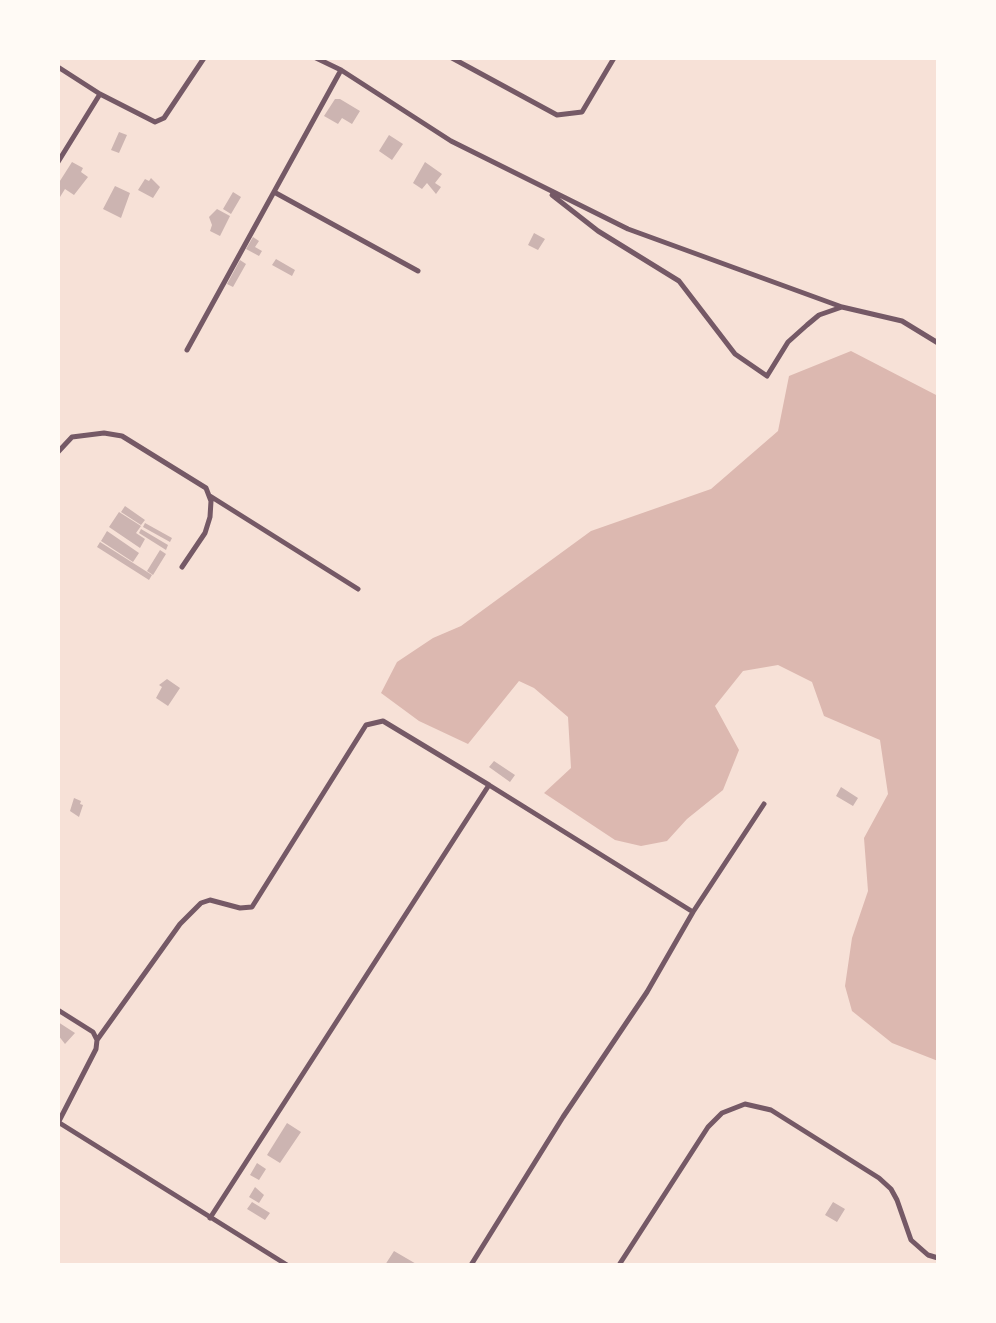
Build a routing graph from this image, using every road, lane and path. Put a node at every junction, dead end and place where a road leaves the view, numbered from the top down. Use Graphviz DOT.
graph roads {
  1 [pos="204,58"];
  2 [pos="316,58"];
  3 [pos="452,58"];
  4 [pos="614,58"];
  5 [pos="58,67"];
  6 [pos="341,70"];
  7 [pos="100,94"];
  8 [pos="58,162"];
  9 [pos="543,187"];
  10 [pos="274,192"];
  11 [pos="418,271"];
  12 [pos="842,307"];
  13 [pos="938,343"];
  14 [pos="187,350"];
  15 [pos="58,452"];
  16 [pos="209,496"];
  17 [pos="182,566"];
  18 [pos="358,589"];
  19 [pos="489,785"];
  20 [pos="764,804"];
  21 [pos="693,912"];
  22 [pos="58,1010"];
  23 [pos="97,1040"];
  24 [pos="58,1123"];
  25 [pos="209,1218"];
  26 [pos="938,1258"];
  27 [pos="287,1265"];
  28 [pos="471,1265"];
  29 [pos="620,1265"];
  1 -- 7 [label="street"];
  2 -- 6 [label="street"];
  3 -- 4 [label="street"];
  5 -- 7 [label="street"];
  6 -- 9 [label="street"];
  6 -- 10 [label="street"];
  7 -- 8 [label="street"];
  9 -- 12 [label="street"];
  9 -- 12 [label="street"];
  10 -- 11 [label="street"];
  10 -- 14 [label="street"];
  12 -- 13 [label="street"];
  15 -- 16 [label="street"];
  16 -- 17 [label="street"];
  16 -- 18 [label="street"];
  19 -- 21 [label="street"];
  19 -- 23 [label="street"];
  19 -- 25 [label="street"];
  20 -- 21 [label="street"];
  21 -- 28 [label="street"];
  22 -- 23 [label="street"];
  23 -- 24 [label="street"];
  24 -- 25 [label="street"];
  25 -- 27 [label="street"];
  26 -- 29 [label="street"];
}
